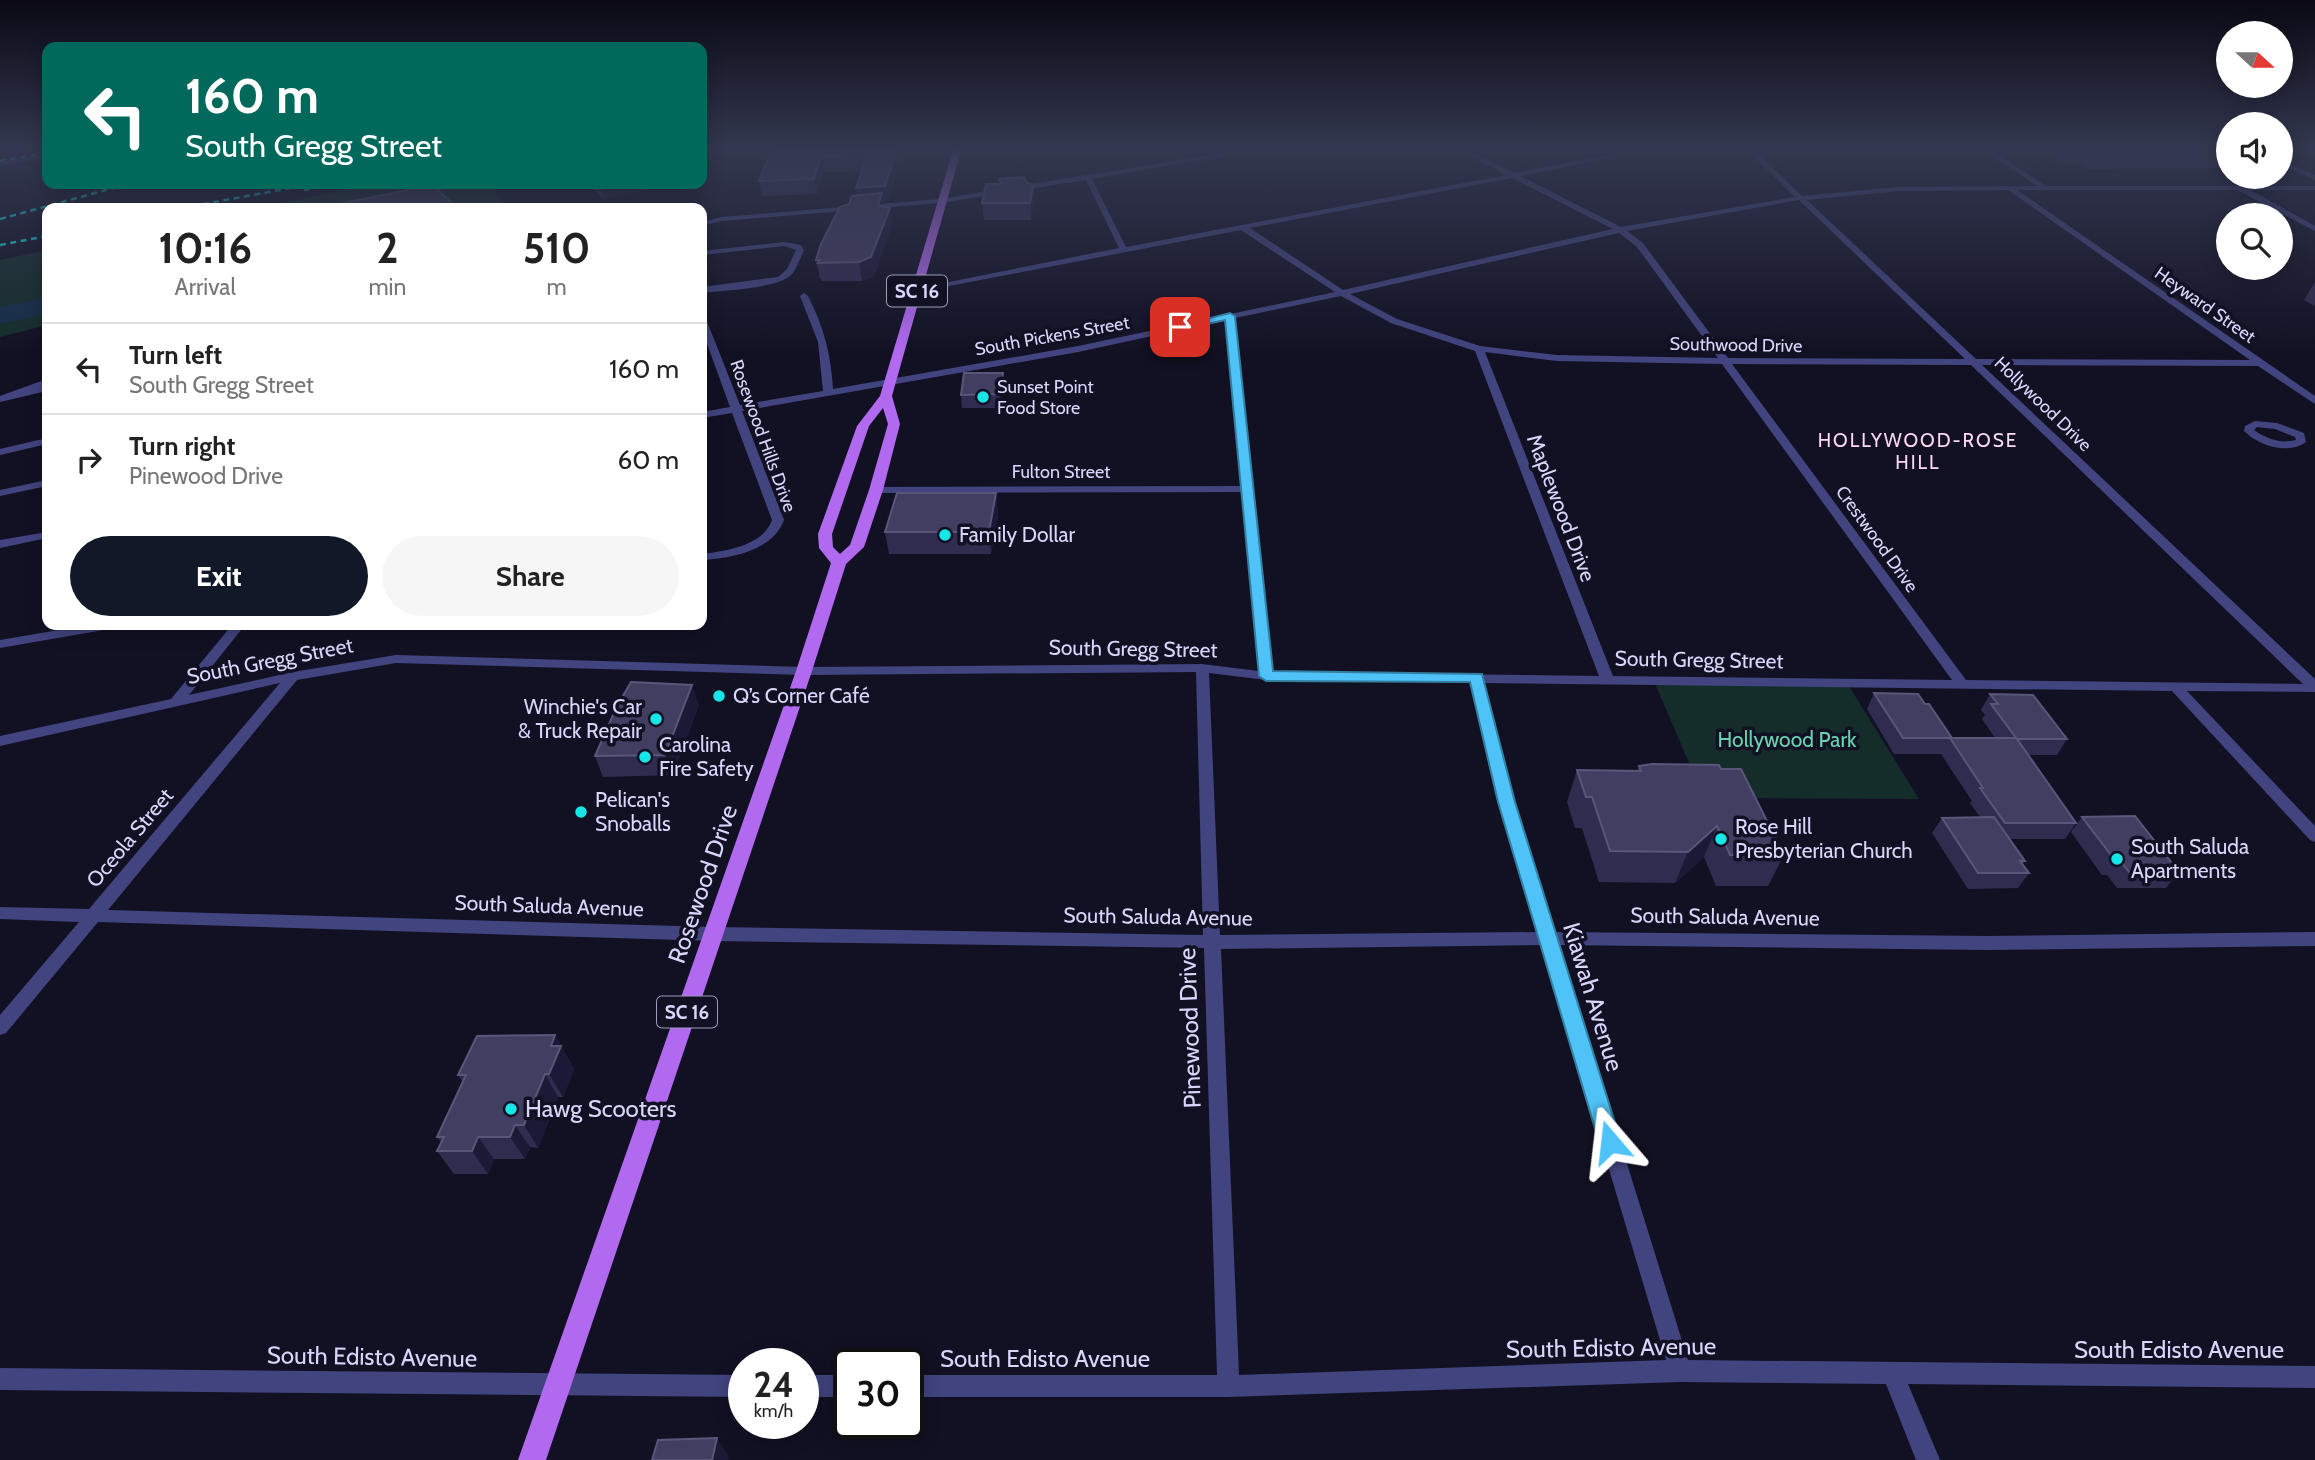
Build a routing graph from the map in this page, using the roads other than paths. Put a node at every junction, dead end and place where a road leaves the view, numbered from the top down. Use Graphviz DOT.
graph roads {
  1 [pos="770,215"];
  2 [pos="936,215"];
  3 [pos="1107,215"];
  4 [pos="1308,215"];
  5 [pos="1591,215"];
  6 [pos="1704,215"];
  7 [pos="1818,215"];
  8 [pos="2047,215"];
  9 [pos="2290,215"];
  10 [pos="707,223"];
  11 [pos="1244,228"];
  12 [pos="2315,229"];
  13 [pos="1620,230"];
  14 [pos="1124,250"];
  15 [pos="707,252"];
  16 [pos="707,289"];
  17 [pos="918,289"];
  18 [pos="1342,293"];
  19 [pos="804,296"];
  20 [pos="1230,316"];
  21 [pos="707,332"];
  22 [pos="1479,349"];
  23 [pos="1725,361"];
  24 [pos="1974,363"];
  25 [pos="2260,363"];
  26 [pos="891,380"];
  27 [pos="42,384"];
  28 [pos="42,389"];
  29 [pos="828,392"];
  30 [pos="886,396"];
  31 [pos="1,399"];
  32 [pos="2315,401"];
  33 [pos="735,409"];
  34 [pos="707,414"];
  35 [pos="2300,435"];
  36 [pos="2315,436"];
  37 [pos="42,442"];
  38 [pos="0,452"];
  39 [pos="42,484"];
  40 [pos="1245,489"];
  41 [pos="876,490"];
  42 [pos="0,493"];
  43 [pos="42,536"];
  44 [pos="0,544"];
  45 [pos="707,557"];
  46 [pos="839,562"];
  47 [pos="81,630"];
  48 [pos="235,630"];
  49 [pos="0,644"];
  50 [pos="1202,668"];
  51 [pos="804,671"];
  52 [pos="293,676"];
  53 [pos="1266,676"];
  54 [pos="1476,677"];
  55 [pos="1608,681"];
  56 [pos="1961,682"];
  57 [pos="2175,686"];
  58 [pos="2315,687"];
  59 [pos="177,700"];
  60 [pos="0,741"];
  61 [pos="2315,836"];
  62 [pos="0,913"];
  63 [pos="93,915"];
  64 [pos="714,934"];
  65 [pos="1548,938"];
  66 [pos="2315,939"];
  67 [pos="1212,942"];
  68 [pos="0,1028"];
  69 [pos="1680,1371"];
  70 [pos="1893,1374"];
  71 [pos="2315,1377"];
  72 [pos="0,1379"];
  73 [pos="557,1386"];
  74 [pos="728,1386"];
  75 [pos="924,1386"];
  76 [pos="1228,1386"];
  77 [pos="531,1460"];
  78 [pos="1928,1460"];
  1 -- 10 [label="street"];
  2 -- 17 [label="main road, Rosewood Drive / SC 16"];
  3 -- 14 [label="street"];
  4 -- 11 [label="street"];
  5 -- 13 [label="street, Crestwood Drive"];
  6 -- 13 [label="street, South Pickens Street"];
  7 -- 24 [label="street, Hollywood Drive"];
  8 -- 25 [label="street, Heyward Street"];
  9 -- 12 [label="street"];
  11 -- 14 [label="street"];
  11 -- 18 [label="street, Southwood Drive"];
  13 -- 18 [label="street, South Pickens Street"];
  13 -- 23 [label="street, Crestwood Drive"];
  14 -- 17 [label="street"];
  15 -- 16 [label="street"];
  17 -- 26 [label="main road, Rosewood Drive / SC 16"];
  18 -- 20 [label="street, South Pickens Street"];
  18 -- 22 [label="street, Southwood Drive"];
  19 -- 29 [label="street"];
  20 -- 26 [label="street, South Pickens Street"];
  20 -- 40 [label="street"];
  21 -- 33 [label="street, Rosewood Hills Drive"];
  22 -- 23 [label="street, Southwood Drive"];
  22 -- 55 [label="street, Maplewood Drive"];
  23 -- 24 [label="street, Southwood Drive"];
  23 -- 56 [label="street, Crestwood Drive"];
  24 -- 25 [label="street, Southwood Drive"];
  24 -- 58 [label="street, Hollywood Drive"];
  25 -- 32 [label="street, Heyward Street"];
  26 -- 29 [label="street, South Pickens Street"];
  26 -- 30 [label="main road, Rosewood Drive / SC 16"];
  27 -- 31 [label="street"];
  28 -- 31 [label="street"];
  29 -- 33 [label="street, South Pickens Street"];
  30 -- 41 [label="main road, Rosewood Drive / SC 16"];
  30 -- 46 [label="main road, Rosewood Drive / SC 16"];
  33 -- 34 [label="street, South Pickens Street"];
  33 -- 45 [label="street, Rosewood Hills Drive"];
  35 -- 36 [label="street"];
  37 -- 38 [label="street"];
  39 -- 42 [label="street"];
  40 -- 41 [label="street, Fulton Street"];
  40 -- 53 [label="street"];
  41 -- 46 [label="main road, Rosewood Drive / SC 16"];
  43 -- 44 [label="street"];
  46 -- 51 [label="main road, Rosewood Drive / SC 16"];
  47 -- 49 [label="street"];
  48 -- 59 [label="street"];
  50 -- 51 [label="street, South Gregg Street"];
  50 -- 53 [label="street, South Gregg Street"];
  50 -- 67 [label="street, Pinewood Drive"];
  51 -- 52 [label="street, South Gregg Street"];
  51 -- 64 [label="main road, Rosewood Drive / SC 16"];
  52 -- 59 [label="street, South Gregg Street"];
  52 -- 63 [label="street, Oceola Street"];
  53 -- 54 [label="street, South Gregg Street"];
  54 -- 55 [label="street, South Gregg Street"];
  54 -- 65 [label="street, Kiawah Avenue"];
  55 -- 56 [label="street, South Gregg Street"];
  56 -- 57 [label="street, South Gregg Street"];
  57 -- 58 [label="street, South Gregg Street"];
  57 -- 61 [label="street"];
  59 -- 60 [label="street, South Gregg Street"];
  62 -- 63 [label="street, South Saluda Avenue"];
  63 -- 64 [label="street, South Saluda Avenue"];
  63 -- 68 [label="street, Oceola Street"];
  64 -- 67 [label="street, South Saluda Avenue"];
  64 -- 73 [label="main road, Rosewood Drive / SC 16"];
  65 -- 66 [label="street, South Saluda Avenue"];
  65 -- 67 [label="street, South Saluda Avenue"];
  65 -- 69 [label="street, Kiawah Avenue"];
  67 -- 76 [label="street, Pinewood Drive"];
  69 -- 70 [label="street, South Edisto Avenue"];
  69 -- 76 [label="street, South Edisto Avenue"];
  70 -- 71 [label="street, South Edisto Avenue"];
  70 -- 78 [label="street"];
  72 -- 73 [label="street, South Edisto Avenue"];
  73 -- 74 [label="street, South Edisto Avenue"];
  73 -- 77 [label="main road, Rosewood Drive / SC 16"];
  75 -- 76 [label="street, South Edisto Avenue"];
}
